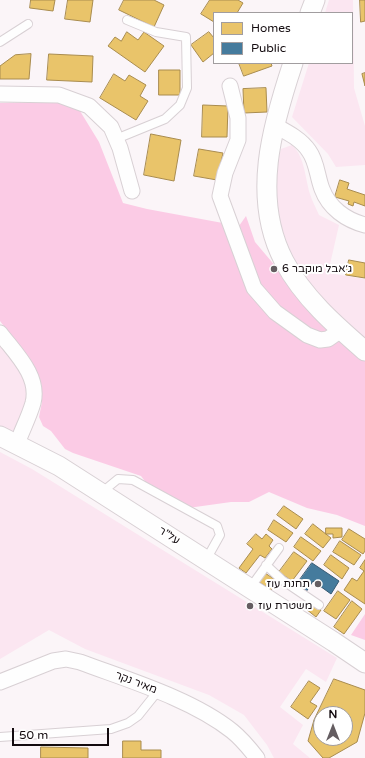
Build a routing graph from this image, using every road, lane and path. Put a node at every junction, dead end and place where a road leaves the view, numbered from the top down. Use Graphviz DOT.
graph roads {
  1 [pos="315,0"];
  2 [pos="310,12"];
  3 [pos="127,20"];
  4 [pos="28,24"];
  5 [pos="0,42"];
  6 [pos="293,64"];
  7 [pos="230,86"];
  8 [pos="0,94"];
  9 [pos="274,126"];
  10 [pos="116,139"];
  11 [pos="132,191"];
  12 [pos="365,225"];
  13 [pos="341,330"];
  14 [pos="0,333"];
  15 [pos="365,351"];
  16 [pos="0,436"];
  17 [pos="17,444"];
  18 [pos="102,493"];
  19 [pos="279,548"];
  20 [pos="206,560"];
  21 [pos="266,565"];
  22 [pos="250,588"];
  23 [pos="319,605"];
  24 [pos="334,642"];
  25 [pos="365,653"];
  26 [pos="365,663"];
  27 [pos="0,682"];
  28 [pos="158,692"];
  29 [pos="0,736"];
  30 [pos="257,758"];
  1 -- 2 [label="street"];
  3 -- 10 [label="lane"];
  4 -- 5 [label="lane"];
  6 -- 9 [label="street"];
  7 -- 13 [label="street"];
  8 -- 10 [label="street"];
  9 -- 12 [label="street"];
  9 -- 13 [label="street"];
  10 -- 11 [label="street"];
  13 -- 15 [label="street"];
  14 -- 17 [label="street"];
  16 -- 17 [label="street, על\"ר"];
  17 -- 18 [label="street, על\"ר"];
  18 -- 20 [label="street, על\"ר"];
  18 -- 20 [label="lane"];
  19 -- 21 [label="lane"];
  20 -- 22 [label="street, על\"ר"];
  21 -- 22 [label="lane"];
  21 -- 23 [label="lane"];
  22 -- 24 [label="street, על\"ר"];
  24 -- 25 [label="street, על\"ר"];
  24 -- 26 [label="street, על\"ר"];
  27 -- 28 [label="street, מאיר נקר"];
  28 -- 29 [label="lane"];
  28 -- 30 [label="street, מאיר נקר"];
}
